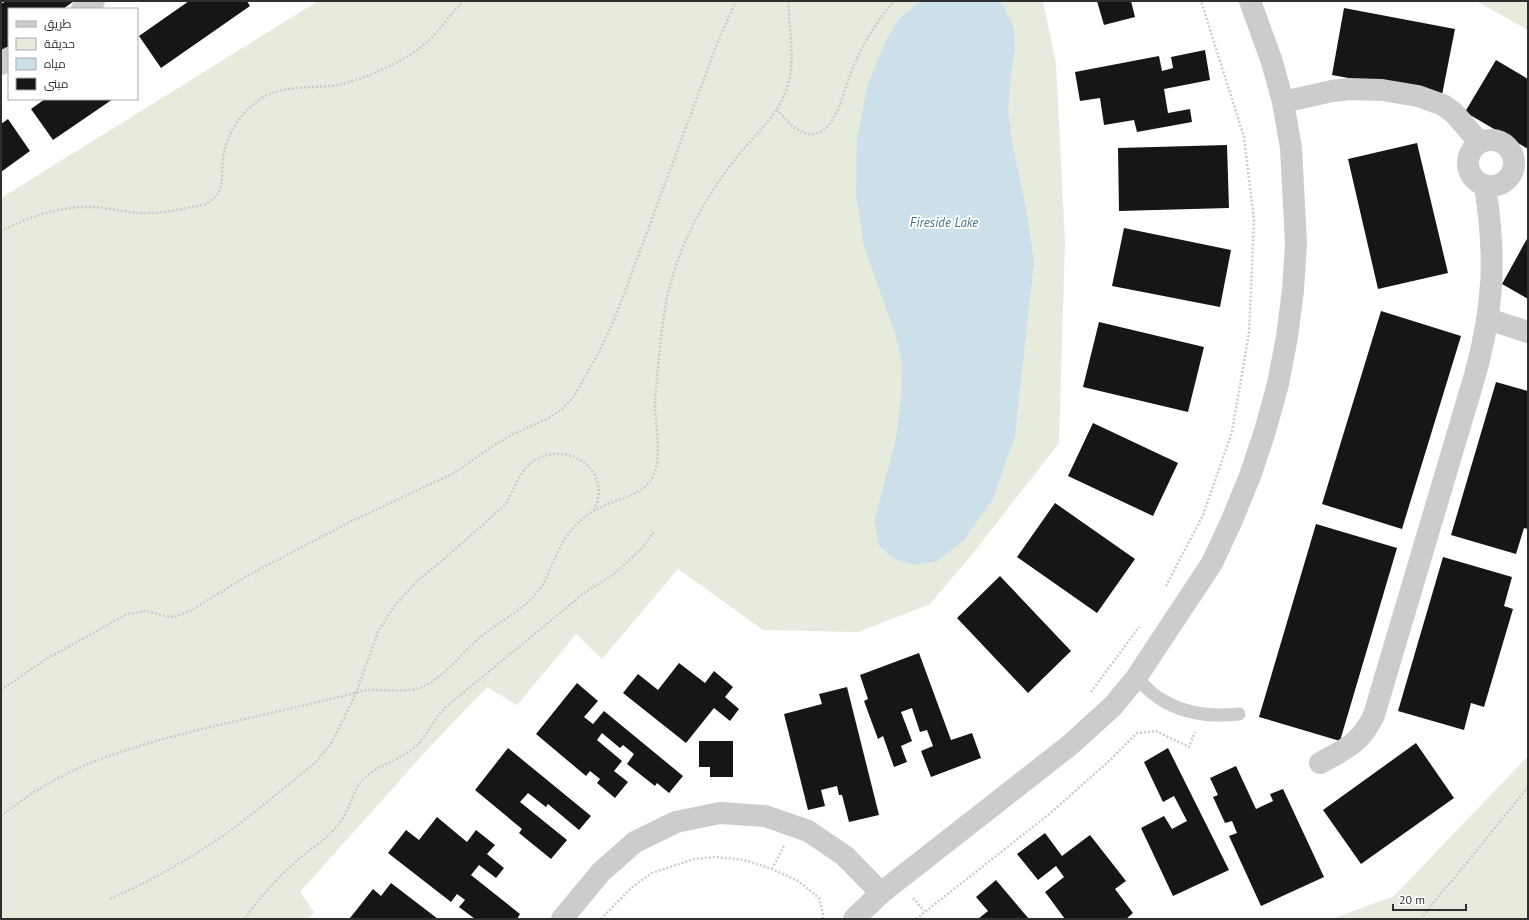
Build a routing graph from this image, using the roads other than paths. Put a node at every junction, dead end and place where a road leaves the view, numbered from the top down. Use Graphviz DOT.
graph roads {
  1 [pos="94,1"];
  2 [pos="1250,1"];
  3 [pos="84,8"];
  4 [pos="1283,102"];
  5 [pos="1480,143"];
  6 [pos="1521,166"];
  7 [pos="1485,186"];
  8 [pos="1488,320"];
  9 [pos="1528,332"];
  10 [pos="1136,678"];
  11 [pos="1239,714"];
  12 [pos="1320,763"];
  13 [pos="881,893"];
  14 [pos="562,919"];
  15 [pos="854,919"];
  1 -- 3 [label="street"];
  2 -- 4 [label="street"];
  4 -- 5 [label="street"];
  4 -- 10 [label="street"];
  5 -- 6 [label="street"];
  5 -- 7 [label="street"];
  6 -- 7 [label="street"];
  7 -- 8 [label="street"];
  8 -- 9 [label="street"];
  8 -- 12 [label="street"];
  10 -- 11 [label="lane"];
  10 -- 13 [label="street"];
  13 -- 14 [label="street"];
  13 -- 15 [label="street"];
}
